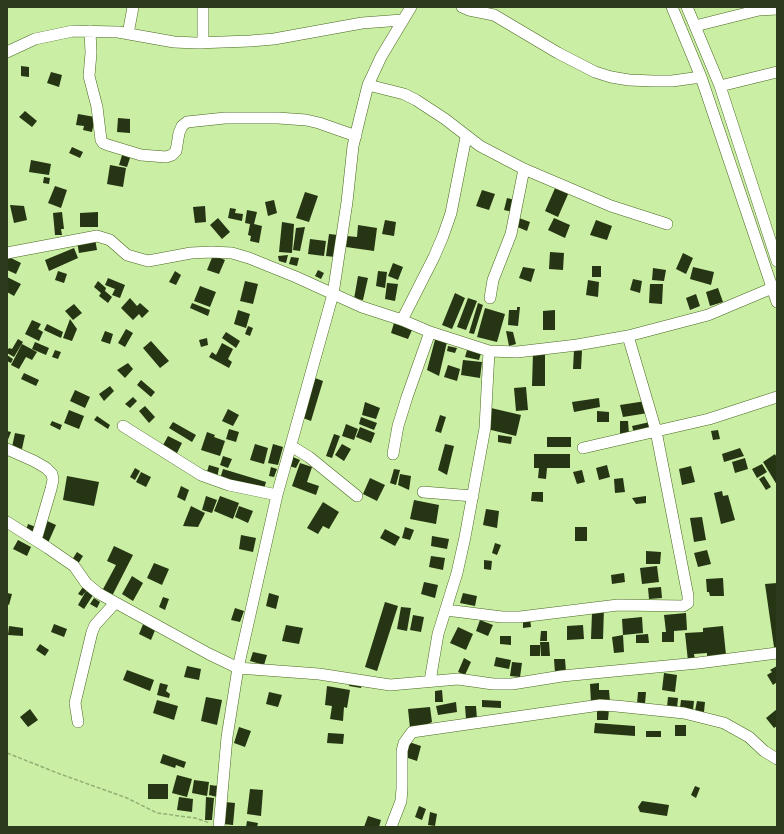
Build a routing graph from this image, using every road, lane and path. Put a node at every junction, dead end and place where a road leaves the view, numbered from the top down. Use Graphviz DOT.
graph roads {
  1 [pos="133,7"];
  2 [pos="203,7"];
  3 [pos="411,7"];
  4 [pos="462,7"];
  5 [pos="672,7"];
  6 [pos="687,7"];
  7 [pos="758,9"];
  8 [pos="777,9"];
  9 [pos="402,20"];
  10 [pos="695,26"];
  11 [pos="90,31"];
  12 [pos="128,34"];
  13 [pos="203,43"];
  14 [pos="7,52"];
  15 [pos="777,72"];
  16 [pos="702,77"];
  17 [pos="368,85"];
  18 [pos="720,86"];
  19 [pos="356,136"];
  20 [pos="466,137"];
  21 [pos="524,169"];
  22 [pos="667,224"];
  23 [pos="7,253"];
  24 [pos="777,261"];
  25 [pos="775,287"];
  26 [pos="333,294"];
  27 [pos="490,298"];
  28 [pos="777,302"];
  29 [pos="402,320"];
  30 [pos="430,332"];
  31 [pos="628,336"];
  32 [pos="489,350"];
  33 [pos="777,397"];
  34 [pos="123,426"];
  35 [pos="656,431"];
  36 [pos="290,446"];
  37 [pos="7,448"];
  38 [pos="583,448"];
  39 [pos="393,454"];
  40 [pos="423,492"];
  41 [pos="277,496"];
  42 [pos="357,496"];
  43 [pos="473,496"];
  44 [pos="7,522"];
  45 [pos="36,540"];
  46 [pos="115,602"];
  47 [pos="446,610"];
  48 [pos="777,652"];
  49 [pos="238,668"];
  50 [pos="430,681"];
  51 [pos="78,722"];
  52 [pos="7,753"];
  53 [pos="777,759"];
  54 [pos="219,827"];
  55 [pos="391,827"];
  1 -- 12 [label="street"];
  2 -- 13 [label="street"];
  3 -- 9 [label="street"];
  4 -- 16 [label="street"];
  5 -- 16 [label="street"];
  6 -- 10 [label="street"];
  7 -- 8 [label="street"];
  7 -- 10 [label="street"];
  9 -- 13 [label="street"];
  9 -- 17 [label="street"];
  10 -- 18 [label="street"];
  11 -- 12 [label="street"];
  11 -- 14 [label="street"];
  11 -- 19 [label="street"];
  12 -- 13 [label="street"];
  15 -- 18 [label="street"];
  16 -- 25 [label="street"];
  17 -- 19 [label="street"];
  17 -- 20 [label="street"];
  18 -- 24 [label="street"];
  19 -- 26 [label="street"];
  20 -- 21 [label="street"];
  20 -- 29 [label="street"];
  21 -- 22 [label="street"];
  21 -- 27 [label="street"];
  23 -- 26 [label="street"];
  25 -- 28 [label="street"];
  25 -- 31 [label="street"];
  26 -- 29 [label="street"];
  26 -- 36 [label="street"];
  29 -- 30 [label="street"];
  30 -- 32 [label="street"];
  30 -- 39 [label="street"];
  31 -- 32 [label="street"];
  31 -- 35 [label="street"];
  32 -- 43 [label="street"];
  33 -- 35 [label="street"];
  34 -- 41 [label="street"];
  35 -- 38 [label="street"];
  35 -- 47 [label="street"];
  36 -- 41 [label="street"];
  36 -- 42 [label="street"];
  37 -- 45 [label="street"];
  40 -- 43 [label="street"];
  41 -- 49 [label="street"];
  43 -- 47 [label="street"];
  44 -- 45 [label="street"];
  45 -- 46 [label="street"];
  46 -- 49 [label="street"];
  46 -- 51 [label="street"];
  47 -- 50 [label="street"];
  48 -- 50 [label="street"];
  49 -- 50 [label="street"];
  49 -- 54 [label="street"];
  52 -- 54 [label="path"];
  53 -- 55 [label="street"];
}
